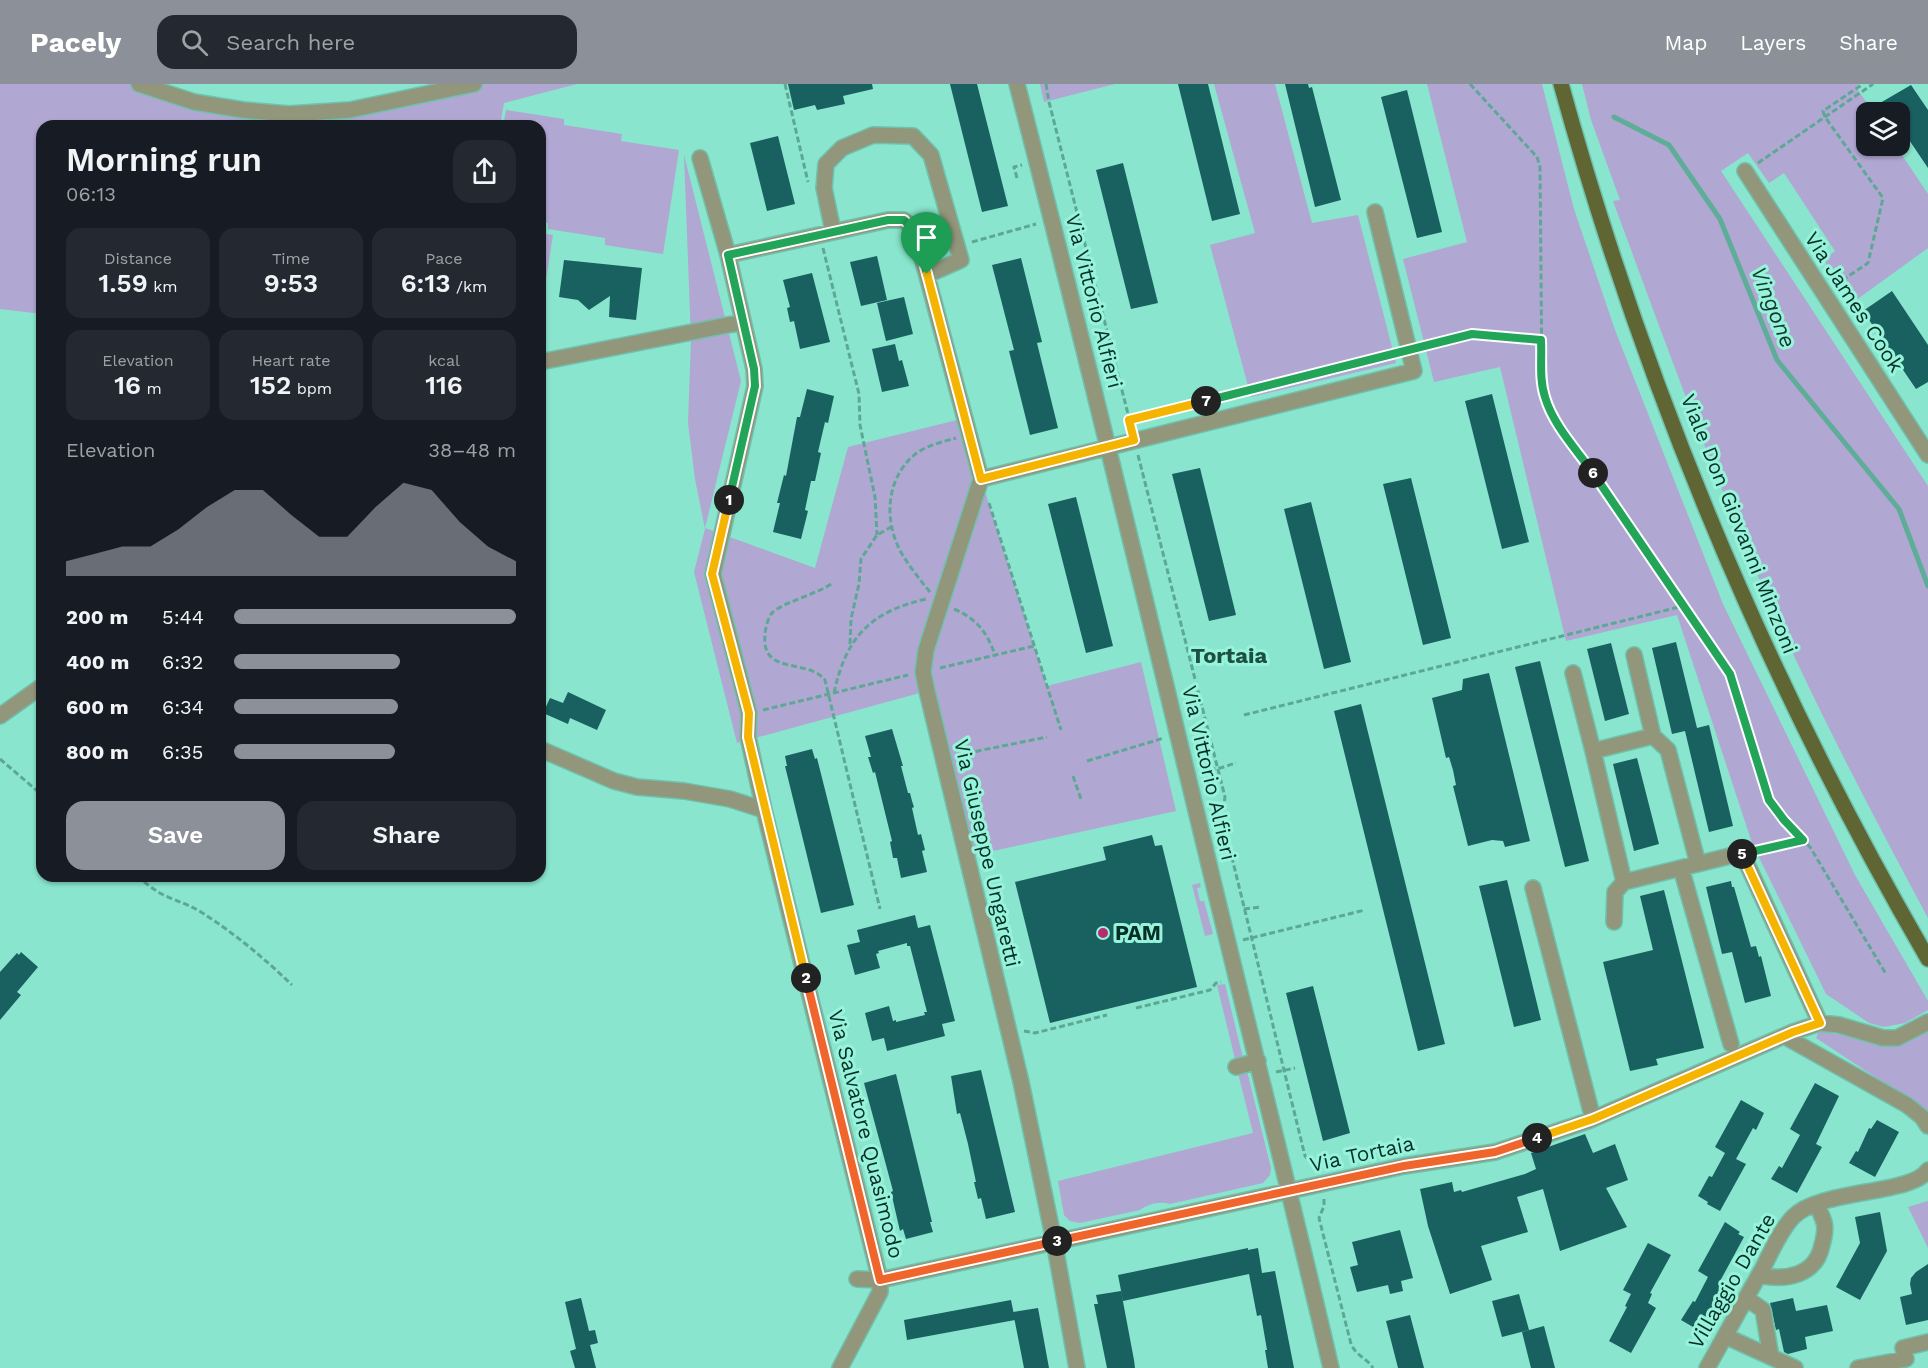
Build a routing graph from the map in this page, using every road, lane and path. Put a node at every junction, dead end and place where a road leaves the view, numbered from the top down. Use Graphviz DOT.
graph roads {
  1 [pos="139,84"];
  2 [pos="474,84"];
  3 [pos="785,84"];
  4 [pos="1017,84"];
  5 [pos="1046,84"];
  6 [pos="1470,84"];
  7 [pos="1562,84"];
  8 [pos="1863,84"];
  9 [pos="1873,84"];
  10 [pos="1825,117"];
  11 [pos="700,158"];
  12 [pos="1024,165"];
  13 [pos="1745,171"];
  14 [pos="1017,178"];
  15 [pos="809,188"];
  16 [pos="1375,212"];
  17 [pos="1038,224"];
  18 [pos="832,231"];
  19 [pos="972,242"];
  20 [pos="822,245"];
  21 [pos="728,255"];
  22 [pos="927,274"];
  23 [pos="1838,287"];
  24 [pos="743,322"];
  25 [pos="1541,340"];
  26 [pos="1409,350"];
  27 [pos="546,361"];
  28 [pos="1129,420"];
  29 [pos="963,436"];
  30 [pos="1134,440"];
  31 [pos="1109,447"];
  32 [pos="1928,455"];
  33 [pos="981,479"];
  34 [pos="987,496"];
  35 [pos="891,527"];
  36 [pos="877,534"];
  37 [pos="831,585"];
  38 [pos="1683,606"];
  39 [pos="953,608"];
  40 [pos="850,646"];
  41 [pos="1034,646"];
  42 [pos="995,655"];
  43 [pos="1634,655"];
  44 [pos="938,668"];
  45 [pos="1573,673"];
  46 [pos="915,674"];
  47 [pos="36,690"];
  48 [pos="831,693"];
  49 [pos="749,713"];
  50 [pos="1244,715"];
  51 [pos="0,716"];
  52 [pos="1061,730"];
  53 [pos="1653,736"];
  54 [pos="1047,737"];
  55 [pos="1166,737"];
  56 [pos="1593,751"];
  57 [pos="546,752"];
  58 [pos="954,756"];
  59 [pos="0,759"];
  60 [pos="1087,761"];
  61 [pos="1198,761"];
  62 [pos="1236,763"];
  63 [pos="1218,768"];
  64 [pos="1073,777"];
  65 [pos="36,790"];
  66 [pos="1081,799"];
  67 [pos="764,810"];
  68 [pos="1803,840"];
  69 [pos="1742,853"];
  70 [pos="1698,864"];
  71 [pos="1682,868"];
  72 [pos="144,882"];
  73 [pos="1624,882"];
  74 [pos="1533,888"];
  75 [pos="1261,907"];
  76 [pos="880,909"];
  77 [pos="1244,909"];
  78 [pos="1365,909"];
  79 [pos="1614,922"];
  80 [pos="1251,938"];
  81 [pos="1243,940"];
  82 [pos="1928,958"];
  83 [pos="1886,974"];
  84 [pos="1216,983"];
  85 [pos="292,985"];
  86 [pos="1136,1008"];
  87 [pos="1107,1016"];
  88 [pos="1928,1022"];
  89 [pos="1820,1023"];
  90 [pos="1018,1033"];
  91 [pos="1784,1036"];
  92 [pos="1731,1044"];
  93 [pos="1258,1061"];
  94 [pos="1236,1066"];
  95 [pos="1294,1068"];
  96 [pos="1284,1071"];
  97 [pos="1275,1072"];
  98 [pos="1593,1119"];
  99 [pos="1928,1126"];
  100 [pos="1928,1170"];
  101 [pos="1318,1174"];
  102 [pos="1290,1191"];
  103 [pos="1323,1195"];
  104 [pos="1817,1204"];
  105 [pos="1054,1241"];
  106 [pos="1759,1275"];
  107 [pos="857,1279"];
  108 [pos="880,1280"];
  109 [pos="1746,1298"];
  110 [pos="1725,1336"];
  111 [pos="1928,1342"];
  112 [pos="1771,1357"];
  113 [pos="840,1368"];
  114 [pos="1077,1368"];
  115 [pos="1331,1368"];
  116 [pos="1373,1368"];
  117 [pos="1707,1368"];
  118 [pos="1795,1368"];
  119 [pos="1858,1368"];
  1 -- 2 [label="street"];
  3 -- 15 [label="path"];
  4 -- 31 [label="street, Via Vittorio Alfieri"];
  5 -- 28 [label="path"];
  6 -- 25 [label="path"];
  7 -- 82 [label="main road, Viale Don Giovanni Minzoni"];
  8 -- 10 [label="path"];
  9 -- 10 [label="path"];
  10 -- 13 [label="path"];
  10 -- 23 [label="path"];
  11 -- 21 [label="street, Via Salvatore Quasimodo"];
  12 -- 14 [label="path"];
  13 -- 32 [label="street, Via James Cook"];
  16 -- 26 [label="street"];
  17 -- 19 [label="path"];
  18 -- 21 [label="street"];
  18 -- 22 [label="street"];
  18 -- 22 [label="street"];
  20 -- 36 [label="path"];
  21 -- 24 [label="street, Via Salvatore Quasimodo"];
  22 -- 33 [label="street"];
  24 -- 27 [label="street"];
  24 -- 49 [label="street, Via Salvatore Quasimodo"];
  25 -- 26 [label="path"];
  25 -- 38 [label="path"];
  26 -- 28 [label="path"];
  26 -- 30 [label="street"];
  28 -- 30 [label="path"];
  29 -- 35 [label="path"];
  30 -- 31 [label="street"];
  30 -- 63 [label="path"];
  31 -- 33 [label="street"];
  31 -- 93 [label="street, Via Vittorio Alfieri"];
  33 -- 105 [label="street, Via Giuseppe Ungaretti"];
  34 -- 41 [label="path"];
  35 -- 36 [label="path"];
  35 -- 40 [label="path"];
  36 -- 40 [label="path"];
  37 -- 48 [label="path"];
  38 -- 50 [label="path"];
  38 -- 68 [label="path"];
  39 -- 42 [label="path"];
  40 -- 48 [label="path"];
  41 -- 42 [label="path"];
  41 -- 52 [label="path"];
  42 -- 44 [label="path"];
  43 -- 53 [label="street"];
  45 -- 56 [label="street"];
  46 -- 48 [label="path"];
  47 -- 51 [label="street"];
  48 -- 49 [label="path"];
  48 -- 76 [label="path"];
  49 -- 67 [label="street, Via Salvatore Quasimodo"];
  53 -- 56 [label="street"];
  53 -- 70 [label="street"];
  54 -- 58 [label="path"];
  55 -- 60 [label="path"];
  56 -- 73 [label="street"];
  57 -- 67 [label="street"];
  59 -- 65 [label="path"];
  61 -- 63 [label="path"];
  62 -- 63 [label="path"];
  63 -- 77 [label="path"];
  64 -- 66 [label="path"];
  67 -- 108 [label="street, Via Salvatore Quasimodo"];
  68 -- 69 [label="path"];
  68 -- 83 [label="path"];
  69 -- 70 [label="street"];
  69 -- 89 [label="street"];
  70 -- 71 [label="street"];
  71 -- 73 [label="street"];
  71 -- 92 [label="street"];
  72 -- 85 [label="path"];
  73 -- 79 [label="street"];
  74 -- 98 [label="street"];
  75 -- 77 [label="path"];
  77 -- 80 [label="path"];
  78 -- 80 [label="path"];
  80 -- 81 [label="path"];
  80 -- 96 [label="path"];
  84 -- 86 [label="path"];
  87 -- 90 [label="path"];
  88 -- 89 [label="street, Via Tortaia"];
  89 -- 91 [label="street, Via Tortaia"];
  91 -- 98 [label="street, Via Tortaia"];
  91 -- 99 [label="street"];
  93 -- 94 [label="street"];
  93 -- 102 [label="street, Via Vittorio Alfieri"];
  95 -- 96 [label="path"];
  96 -- 97 [label="path"];
  96 -- 101 [label="path"];
  98 -- 102 [label="street, Via Tortaia"];
  100 -- 104 [label="street, Villaggio Dante"];
  102 -- 105 [label="street, Via Tortaia"];
  102 -- 115 [label="street, Via Vittorio Alfieri"];
  103 -- 116 [label="path"];
  104 -- 106 [label="street, Villaggio Dante"];
  104 -- 106 [label="street"];
  105 -- 108 [label="street, Via Tortaia"];
  105 -- 114 [label="street, Via Giuseppe Ungaretti"];
  106 -- 109 [label="street, Villaggio Dante"];
  107 -- 108 [label="street, Via Tortaia"];
  108 -- 113 [label="street"];
  109 -- 110 [label="street, Villaggio Dante"];
  109 -- 112 [label="street"];
  110 -- 112 [label="street"];
  110 -- 117 [label="street, Villaggio Dante"];
  111 -- 119 [label="street"];
  112 -- 118 [label="street"];
}
